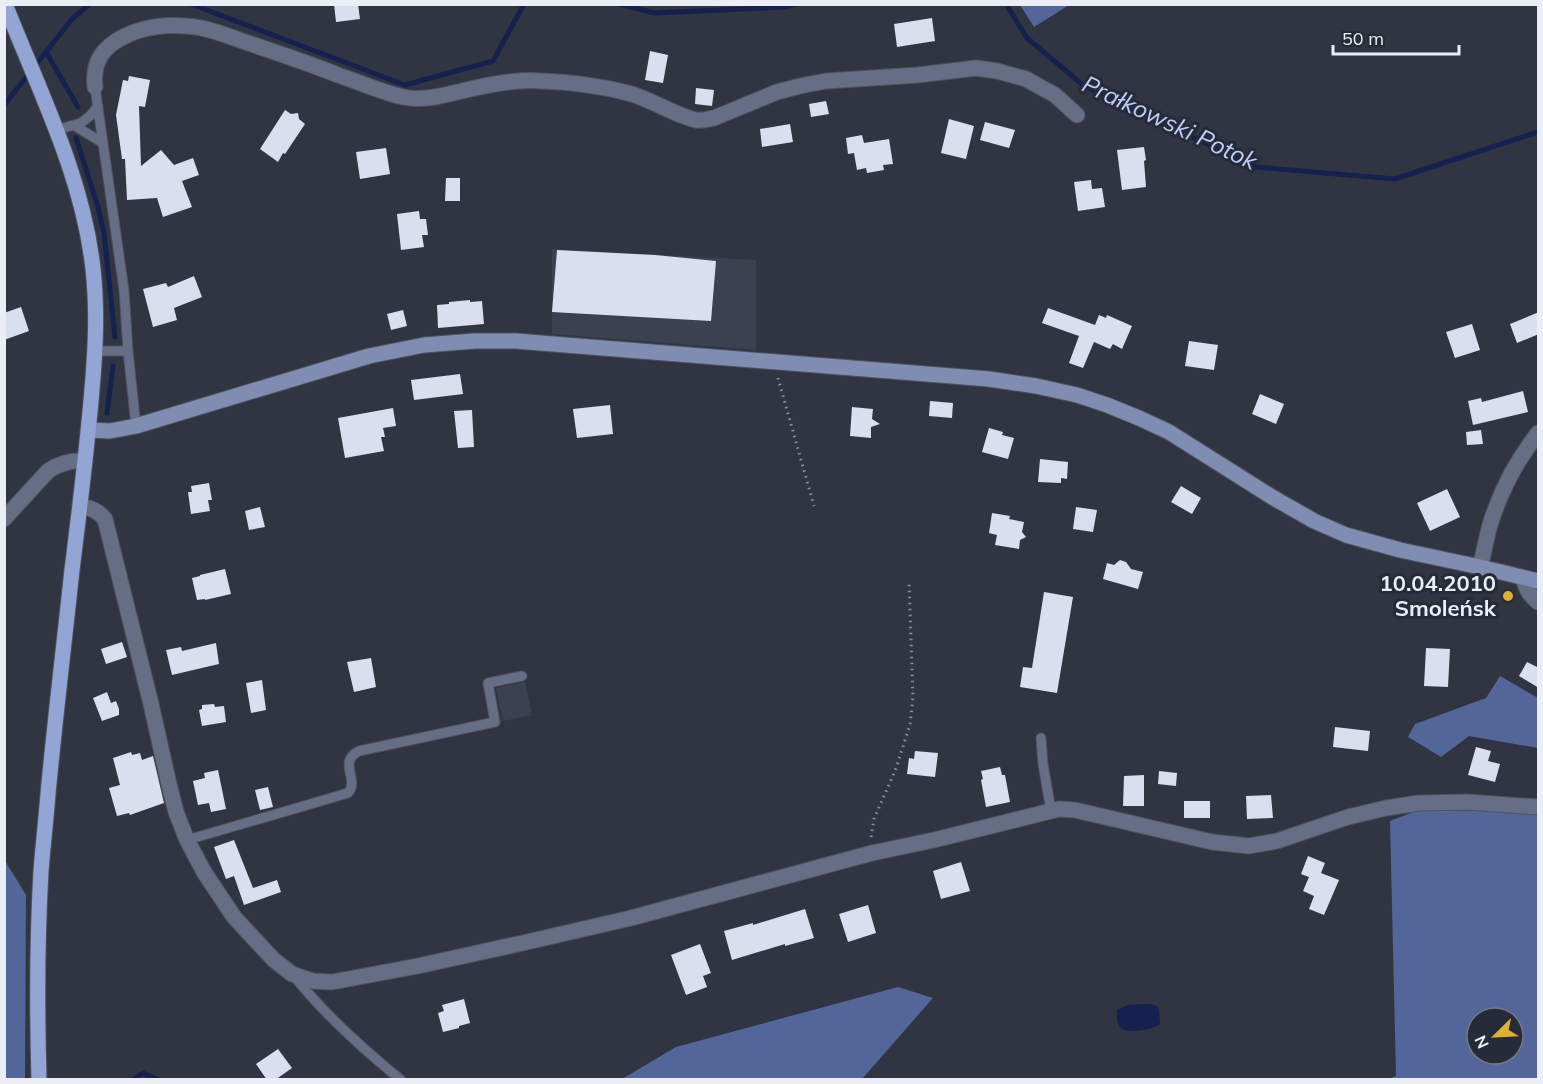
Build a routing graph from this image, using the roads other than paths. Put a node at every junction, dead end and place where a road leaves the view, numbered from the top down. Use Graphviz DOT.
graph roads {
  1 [pos="5,4"];
  2 [pos="95,87"];
  3 [pos="98,106"];
  4 [pos="1077,115"];
  5 [pos="75,126"];
  6 [pos="56,130"];
  7 [pos="103,143"];
  8 [pos="96,351"];
  9 [pos="128,351"];
  10 [pos="136,426"];
  11 [pos="89,430"];
  12 [pos="1539,434"];
  13 [pos="86,461"];
  14 [pos="80,506"];
  15 [pos="4,519"];
  16 [pos="1480,567"];
  17 [pos="1523,578"];
  18 [pos="1539,581"];
  19 [pos="1539,602"];
  20 [pos="522,676"];
  21 [pos="1041,738"];
  22 [pos="1539,807"];
  23 [pos="1051,811"];
  24 [pos="188,840"];
  25 [pos="292,974"];
  26 [pos="39,1080"];
  27 [pos="401,1080"];
  1 -- 6 [label="main road"];
  2 -- 3 [label="lane"];
  2 -- 4 [label="street"];
  3 -- 5 [label="lane"];
  3 -- 7 [label="lane"];
  5 -- 6 [label="lane"];
  5 -- 7 [label="lane"];
  6 -- 8 [label="main road"];
  7 -- 9 [label="lane"];
  8 -- 9 [label="lane"];
  8 -- 11 [label="main road"];
  9 -- 10 [label="lane"];
  10 -- 11 [label="street"];
  10 -- 16 [label="street"];
  11 -- 13 [label="main road"];
  12 -- 16 [label="street"];
  13 -- 14 [label="main road"];
  13 -- 15 [label="street"];
  14 -- 24 [label="street"];
  14 -- 26 [label="main road"];
  16 -- 17 [label="street"];
  17 -- 18 [label="street"];
  17 -- 19 [label="street"];
  20 -- 24 [label="lane"];
  21 -- 23 [label="lane"];
  22 -- 23 [label="street"];
  23 -- 25 [label="street"];
  24 -- 25 [label="street"];
  25 -- 27 [label="lane"];
}
